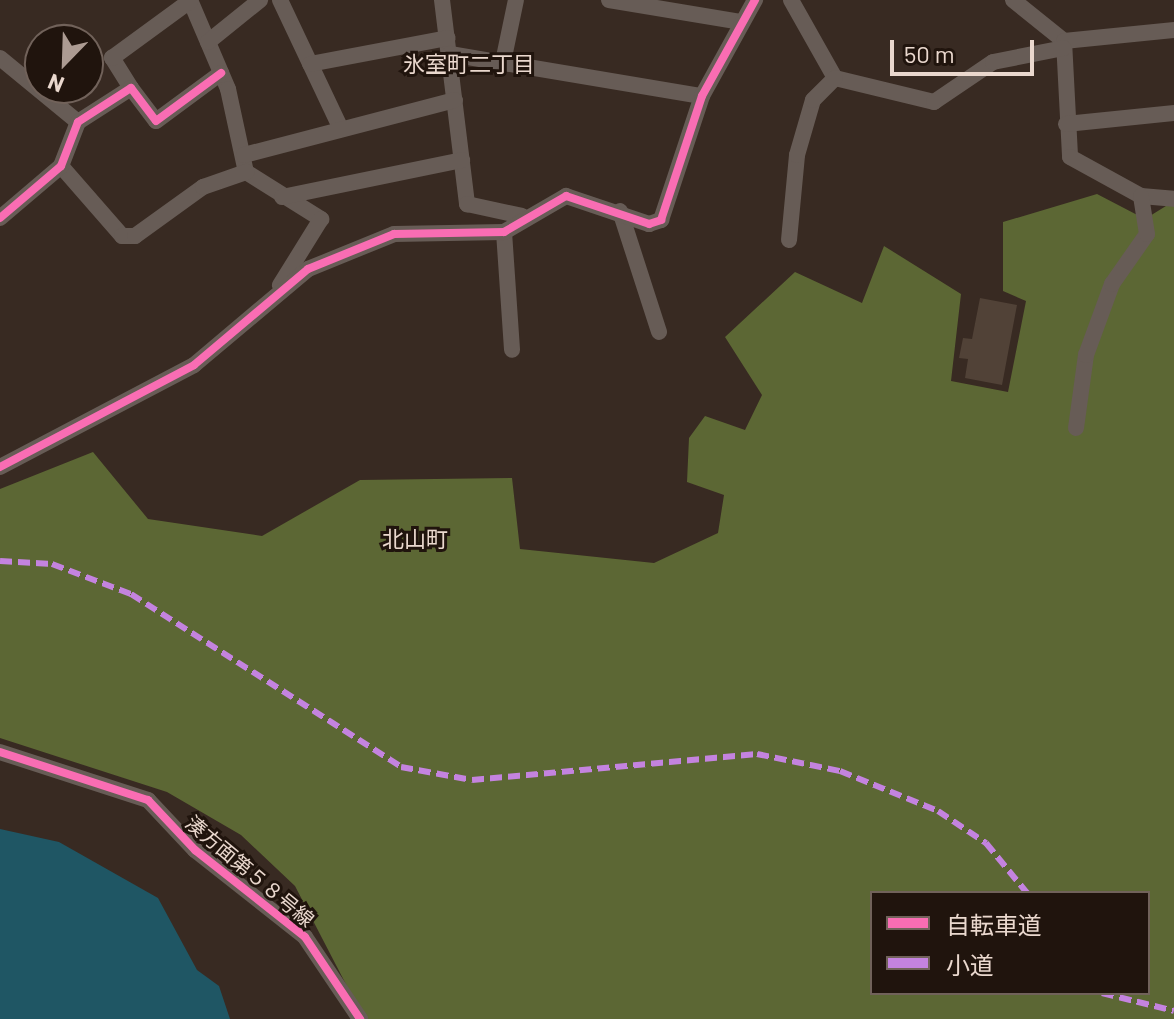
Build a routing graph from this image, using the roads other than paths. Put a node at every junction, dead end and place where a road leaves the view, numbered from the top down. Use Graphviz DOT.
graph roads {
  1 [pos="190,0"];
  2 [pos="260,0"];
  3 [pos="280,0"];
  4 [pos="442,0"];
  5 [pos="516,0"];
  6 [pos="609,0"];
  7 [pos="755,0"];
  8 [pos="791,0"];
  9 [pos="1013,0"];
  10 [pos="740,22"];
  11 [pos="1174,30"];
  12 [pos="208,42"];
  13 [pos="1064,44"];
  14 [pos="449,46"];
  15 [pos="0,58"];
  16 [pos="503,62"];
  17 [pos="310,64"];
  18 [pos="221,73"];
  19 [pos="835,78"];
  20 [pos="131,88"];
  21 [pos="702,96"];
  22 [pos="455,100"];
  23 [pos="1174,113"];
  24 [pos="78,122"];
  25 [pos="1066,124"];
  26 [pos="341,129"];
  27 [pos="244,155"];
  28 [pos="462,160"];
  29 [pos="61,166"];
  30 [pos="246,172"];
  31 [pos="282,197"];
  32 [pos="1149,199"];
  33 [pos="1174,199"];
  34 [pos="620,211"];
  35 [pos="522,216"];
  36 [pos="0,218"];
  37 [pos="504,232"];
  38 [pos="789,240"];
  39 [pos="275,293"];
  40 [pos="659,332"];
  41 [pos="512,350"];
  42 [pos="1076,428"];
  43 [pos="0,467"];
  44 [pos="0,752"];
  45 [pos="360,1019"];
  1 -- 12 [label="street"];
  1 -- 20 [label="street"];
  2 -- 12 [label="street"];
  3 -- 17 [label="street"];
  4 -- 14 [label="street"];
  5 -- 16 [label="street"];
  6 -- 10 [label="street"];
  7 -- 10 [label="street"];
  8 -- 19 [label="street"];
  9 -- 13 [label="street"];
  10 -- 21 [label="street"];
  11 -- 13 [label="street"];
  12 -- 18 [label="street"];
  13 -- 19 [label="street"];
  13 -- 25 [label="street"];
  14 -- 16 [label="street"];
  14 -- 17 [label="street"];
  14 -- 22 [label="street"];
  15 -- 24 [label="street"];
  16 -- 21 [label="street"];
  17 -- 26 [label="street"];
  18 -- 20 [label="street"];
  18 -- 27 [label="street"];
  19 -- 38 [label="street"];
  20 -- 24 [label="street"];
  21 -- 34 [label="street"];
  22 -- 26 [label="street"];
  22 -- 28 [label="street"];
  23 -- 25 [label="street"];
  24 -- 29 [label="street"];
  25 -- 32 [label="street"];
  26 -- 27 [label="street"];
  27 -- 30 [label="street"];
  28 -- 31 [label="street"];
  28 -- 35 [label="street"];
  29 -- 30 [label="street"];
  29 -- 36 [label="street"];
  30 -- 31 [label="street"];
  31 -- 39 [label="street"];
  32 -- 33 [label="street"];
  32 -- 42 [label="street"];
  34 -- 35 [label="street"];
  34 -- 40 [label="street"];
  35 -- 37 [label="street"];
  37 -- 39 [label="street"];
  37 -- 41 [label="street"];
  39 -- 43 [label="street"];
  44 -- 45 [label="street, 湊方面第５８号線"];
}
